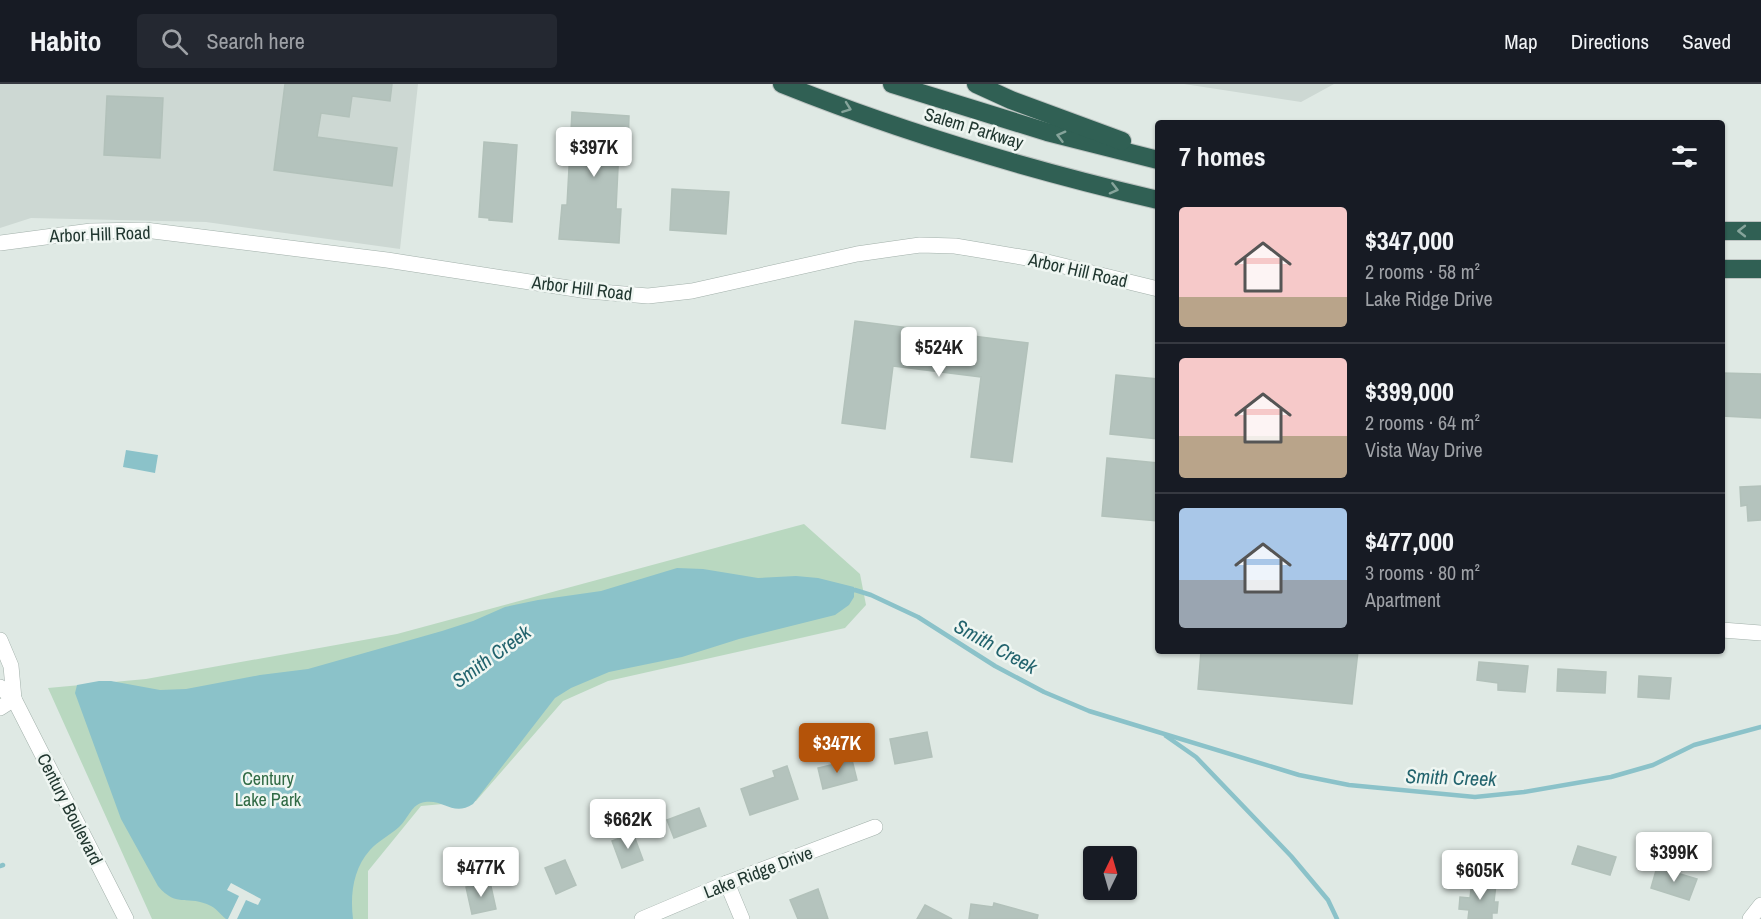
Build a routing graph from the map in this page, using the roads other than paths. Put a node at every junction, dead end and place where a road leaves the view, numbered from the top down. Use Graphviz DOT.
graph roads {
  1 [pos="892,84"];
  2 [pos="976,84"];
  3 [pos="784,85"];
  4 [pos="1155,153"];
  5 [pos="1155,159"];
  6 [pos="1155,199"];
  7 [pos="1725,231"];
  8 [pos="1761,231"];
  9 [pos="0,243"];
  10 [pos="1725,269"];
  11 [pos="1761,269"];
  12 [pos="1155,289"];
  13 [pos="1725,630"];
  14 [pos="1761,633"];
  15 [pos="0,640"];
  16 [pos="0,687"];
  17 [pos="14,699"];
  18 [pos="0,708"];
  19 [pos="875,827"];
  20 [pos="727,883"];
  21 [pos="1761,905"];
  22 [pos="126,919"];
  23 [pos="642,919"];
  24 [pos="742,919"];
  25 [pos="1750,919"];
  5 -- 1 [label="highway, Salem Parkway, one-way"];
  2 -- 4 [label="highway"];
  3 -- 6 [label="highway, Salem Parkway, one-way"];
  8 -- 7 [label="highway, one-way"];
  9 -- 12 [label="street, Arbor Hill Road"];
  10 -- 11 [label="highway"];
  13 -- 14 [label="street"];
  15 -- 17 [label="street, Century Boulevard"];
  16 -- 17 [label="street, Century Boulevard"];
  17 -- 18 [label="street"];
  17 -- 22 [label="street, Century Boulevard"];
  19 -- 20 [label="street, Lake Ridge Drive"];
  20 -- 23 [label="street, Lake Ridge Drive"];
  20 -- 24 [label="street"];
  21 -- 25 [label="street"];
}
